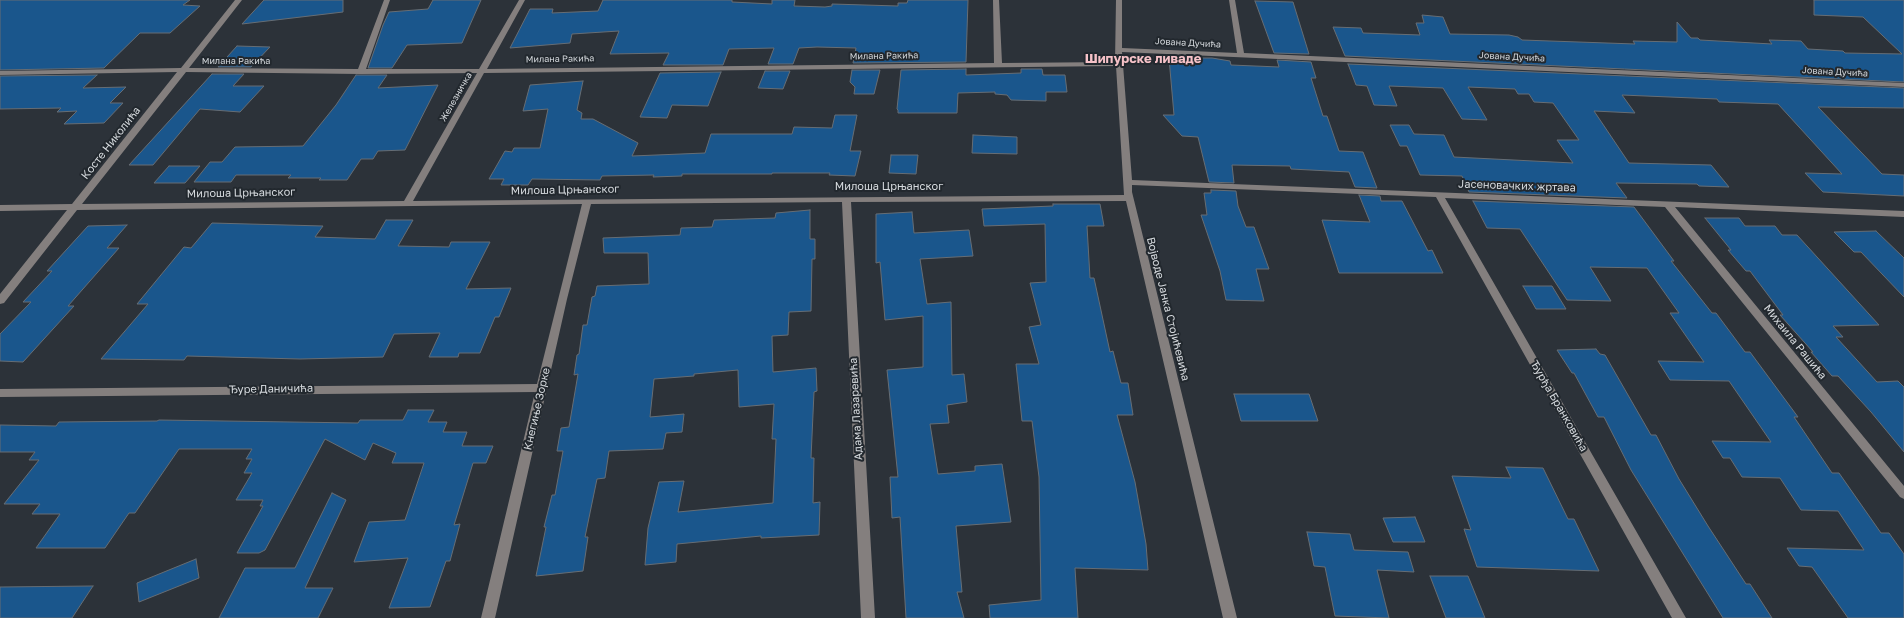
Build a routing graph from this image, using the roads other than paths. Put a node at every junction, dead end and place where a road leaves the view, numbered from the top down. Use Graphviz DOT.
graph roads {
  1 [pos="239,0"];
  2 [pos="387,0"];
  3 [pos="522,0"];
  4 [pos="996,0"];
  5 [pos="1119,0"];
  6 [pos="1232,0"];
  7 [pos="1118,50"];
  8 [pos="1241,56"];
  9 [pos="1119,64"];
  10 [pos="998,65"];
  11 [pos="183,70"];
  12 [pos="482,70"];
  13 [pos="361,72"];
  14 [pos="0,74"];
  15 [pos="1904,85"];
  16 [pos="1128,182"];
  17 [pos="1439,195"];
  18 [pos="1130,198"];
  19 [pos="846,199"];
  20 [pos="587,201"];
  21 [pos="407,203"];
  22 [pos="1667,204"];
  23 [pos="75,207"];
  24 [pos="0,208"];
  25 [pos="1902,215"];
  26 [pos="0,301"];
  27 [pos="542,388"];
  28 [pos="0,393"];
  29 [pos="1904,494"];
  30 [pos="488,618"];
  31 [pos="868,618"];
  32 [pos="1230,618"];
  33 [pos="1679,618"];
  1 -- 11 [label="street, Косте Николића"];
  2 -- 13 [label="street"];
  3 -- 12 [label="street, Железничка"];
  4 -- 10 [label="street"];
  5 -- 7 [label="street, Војводе Јанка Стојићевића"];
  6 -- 8 [label="street"];
  7 -- 8 [label="street, Јована Дучића"];
  7 -- 9 [label="street, Војводе Јанка Стојићевића"];
  8 -- 15 [label="street, Јована Дучића"];
  9 -- 10 [label="street, Милана Ракића"];
  9 -- 16 [label="street, Војводе Јанка Стојићевића"];
  10 -- 12 [label="street, Милана Ракића"];
  11 -- 13 [label="street, Милана Ракића"];
  11 -- 14 [label="street, Милана Ракића"];
  11 -- 23 [label="street, Косте Николића"];
  12 -- 13 [label="street, Милана Ракића"];
  12 -- 21 [label="street, Железничка"];
  16 -- 17 [label="street, Јасеновачких жртава"];
  16 -- 18 [label="street, Војводе Јанка Стојићевића"];
  17 -- 22 [label="street, Јасеновачких жртава"];
  17 -- 33 [label="street, Ђурђа Бранковића"];
  18 -- 19 [label="street, Милоша Црњанског"];
  18 -- 32 [label="street, Војводе Јанка Стојићевића"];
  19 -- 20 [label="street, Милоша Црњанског"];
  19 -- 31 [label="street, Адама Лазаревића"];
  20 -- 21 [label="street, Милоша Црњанског"];
  20 -- 27 [label="street, Кнегиње Зорке"];
  21 -- 23 [label="street, Милоша Црњанског"];
  22 -- 25 [label="street, Јасеновачких жртава"];
  22 -- 29 [label="street, Михаила Рашића"];
  23 -- 24 [label="street, Милоша Црњанског"];
  23 -- 26 [label="street, Косте Николића"];
  27 -- 28 [label="street, Ђуре Даничића"];
  27 -- 30 [label="street, Кнегиње Зорке"];
}
